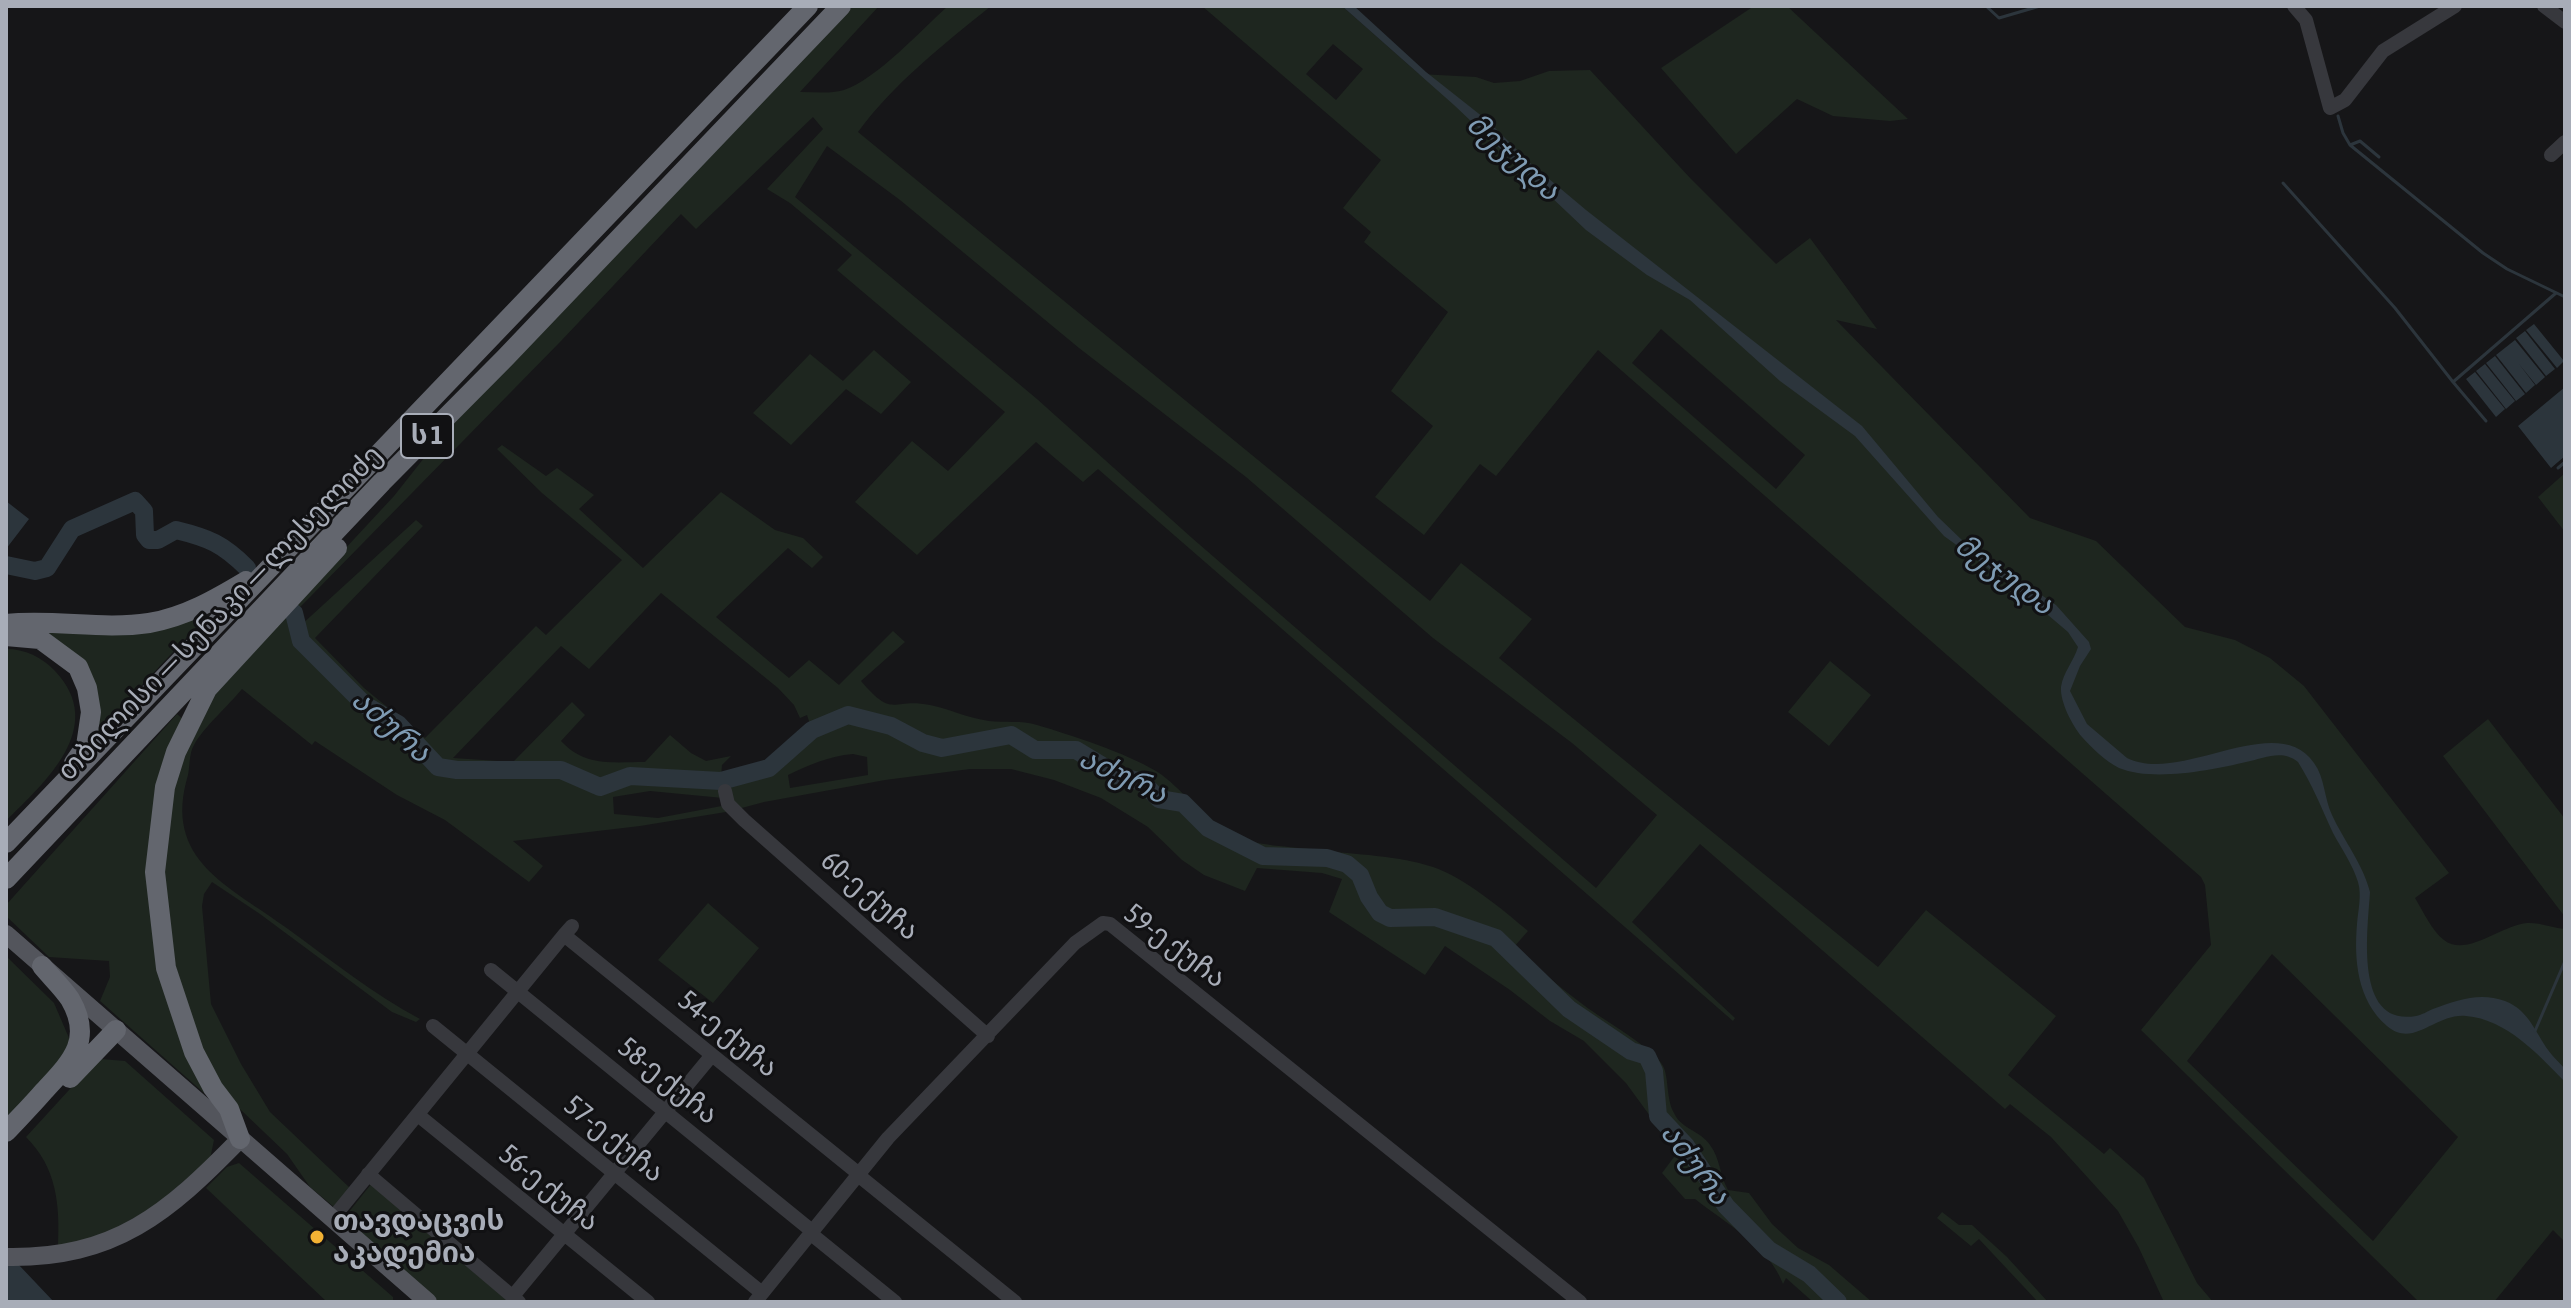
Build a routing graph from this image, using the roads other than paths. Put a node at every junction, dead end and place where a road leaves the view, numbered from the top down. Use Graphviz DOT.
graph roads {
  1 [pos="808,6"];
  2 [pos="841,6"];
  3 [pos="2294,6"];
  4 [pos="2455,6"];
  5 [pos="2544,6"];
  6 [pos="2565,22"];
  7 [pos="2565,142"];
  8 [pos="2551,155"];
  9 [pos="382,482"];
  10 [pos="267,569"];
  11 [pos="6,624"];
  12 [pos="6,636"];
  13 [pos="725,791"];
  14 [pos="45,803"];
  15 [pos="6,843"];
  16 [pos="11,874"];
  17 [pos="6,934"];
  18 [pos="42,966"];
  19 [pos="491,970"];
  20 [pos="518,992"];
  21 [pos="433,1026"];
  22 [pos="116,1030"];
  23 [pos="988,1036"];
  24 [pos="467,1054"];
  25 [pos="712,1055"];
  26 [pos="665,1112"];
  27 [pos="418,1115"];
  28 [pos="6,1132"];
  29 [pos="240,1139"];
  30 [pos="6,1150"];
  31 [pos="368,1174"];
  32 [pos="615,1174"];
  33 [pos="858,1174"];
  34 [pos="332,1219"];
  35 [pos="811,1232"];
  36 [pos="565,1234"];
  37 [pos="6,1257"];
  38 [pos="761,1298"];
  39 [pos="516,1299"];
  40 [pos="428,1302"];
  41 [pos="648,1302"];
  42 [pos="895,1302"];
  43 [pos="1015,1302"];
  44 [pos="1580,1302"];
  1 -- 10 [label="highway, თბილისი — სენაკი — ლესელიძე / ს 1"];
  2 -- 9 [label="highway, თბილისი — სენაკი — ლესელიძე / ს 1"];
  3 -- 4 [label="street"];
  5 -- 6 [label="street"];
  7 -- 8 [label="street"];
  9 -- 16 [label="highway, თბილისი — სენაკი — ლესელიძე / ს 1"];
  9 -- 29 [label="highway"];
  10 -- 11 [label="highway"];
  10 -- 14 [label="highway, თბილისი — სენაკი — ლესელიძე / ს 1"];
  12 -- 14 [label="highway"];
  13 -- 23 [label="street, 60-ე ქუჩა"];
  14 -- 15 [label="highway, თბილისი — სენაკი — ლესელიძე / ს 1"];
  17 -- 18 [label="main road"];
  18 -- 22 [label="main road"];
  18 -- 28 [label="highway"];
  19 -- 20 [label="street, 58-ე ქუჩა"];
  20 -- 24 [label="street, 54-ე ქუჩა"];
  20 -- 25 [label="street, 54-ე ქუჩა"];
  20 -- 26 [label="street, 58-ე ქუჩა"];
  21 -- 24 [label="street, 57-ე ქუჩა"];
  22 -- 29 [label="main road"];
  22 -- 30 [label="highway"];
  23 -- 33 [label="street, 59-ე ქუჩა"];
  23 -- 44 [label="street, 59-ე ქუჩა"];
  24 -- 27 [label="street, 54-ე ქუჩა"];
  24 -- 32 [label="street, 57-ე ქუჩა"];
  25 -- 26 [label="street"];
  25 -- 33 [label="street, 54-ე ქუჩა"];
  26 -- 32 [label="street"];
  26 -- 35 [label="street, 58-ე ქუჩა"];
  27 -- 31 [label="street, 54-ე ქუჩა"];
  27 -- 36 [label="street, 56-ე ქუჩა"];
  29 -- 34 [label="main road"];
  29 -- 37 [label="main road"];
  31 -- 34 [label="street, 54-ე ქუჩა"];
  31 -- 39 [label="street"];
  32 -- 36 [label="street"];
  32 -- 38 [label="street, 57-ე ქუჩა"];
  33 -- 35 [label="street, 59-ე ქუჩა"];
  33 -- 43 [label="street, 54-ე ქუჩა"];
  34 -- 40 [label="main road"];
  35 -- 38 [label="street, 59-ე ქუჩა"];
  35 -- 42 [label="street, 58-ე ქუჩა"];
  36 -- 39 [label="street"];
  36 -- 41 [label="street, 56-ე ქუჩა"];
}
